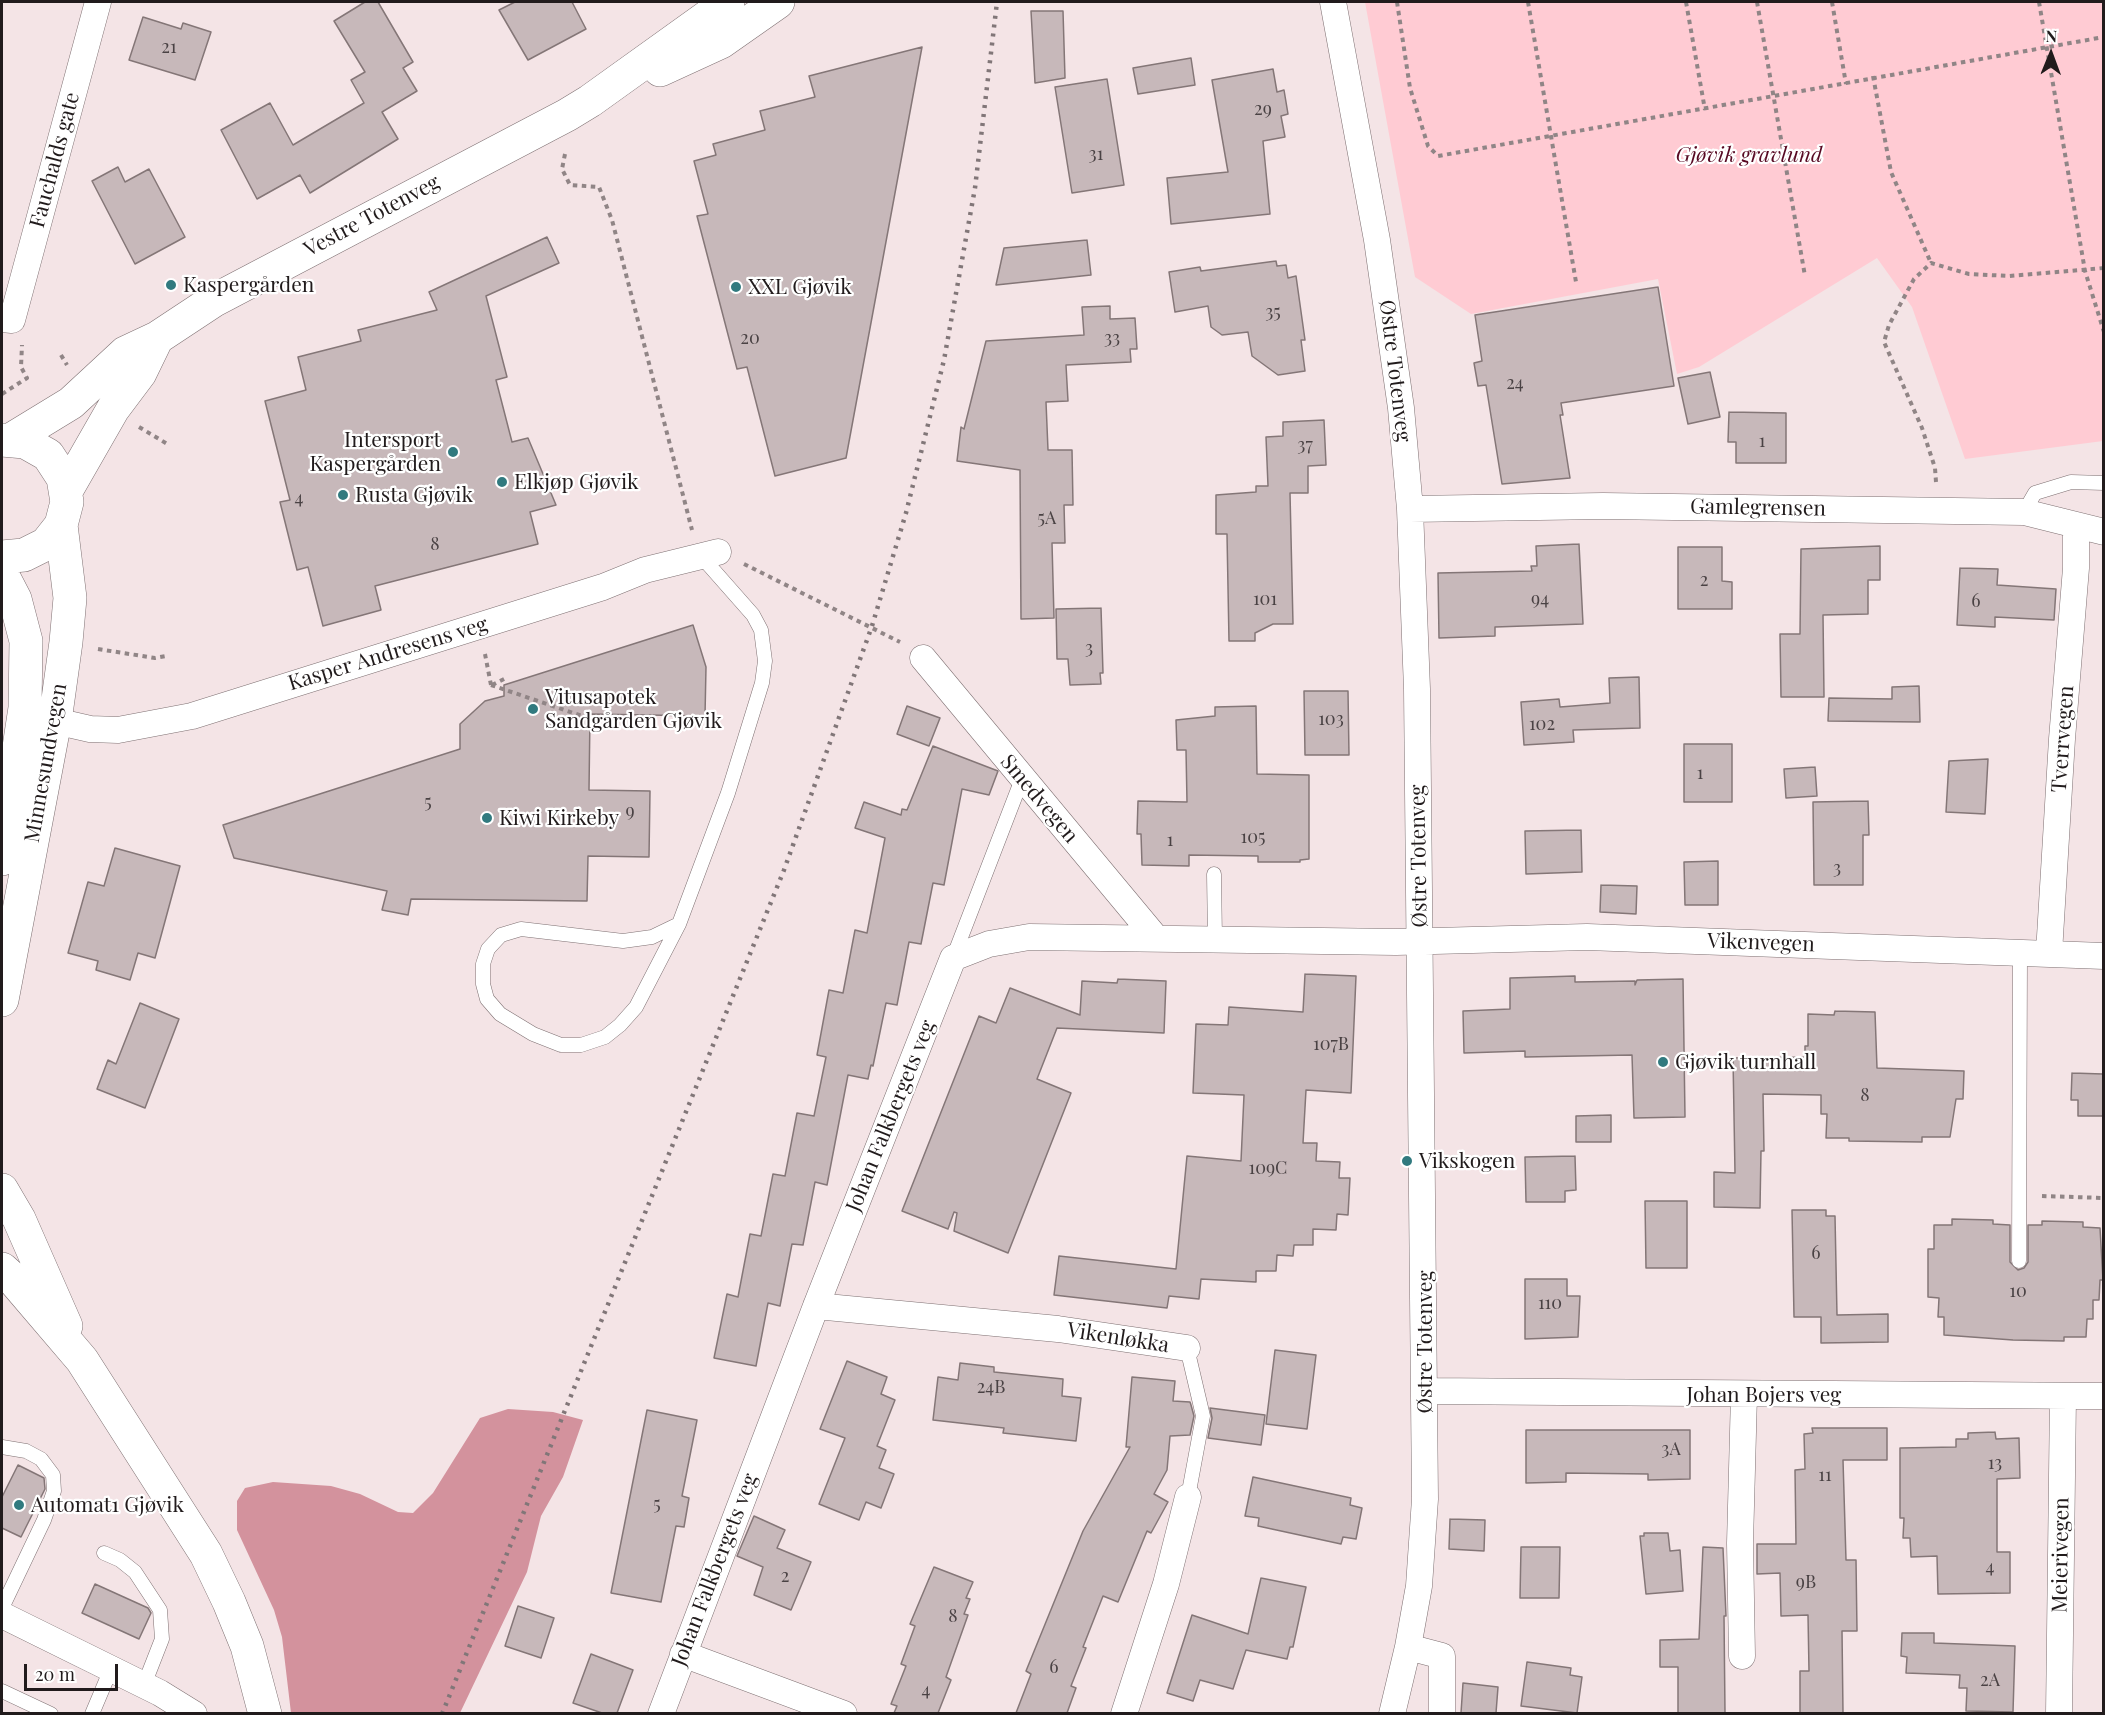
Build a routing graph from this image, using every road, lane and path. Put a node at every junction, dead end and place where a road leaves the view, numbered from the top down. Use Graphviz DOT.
graph roads {
  1 [pos="98,2"];
  2 [pos="729,2"];
  3 [pos="778,2"];
  4 [pos="1333,2"];
  5 [pos="1397,2"];
  6 [pos="1528,2"];
  7 [pos="1686,2"];
  8 [pos="1757,2"];
  9 [pos="1832,2"];
  10 [pos="2039,2"];
  11 [pos="2103,37"];
  12 [pos="2047,45"];
  13 [pos="1873,76"];
  14 [pos="1846,84"];
  15 [pos="1773,97"];
  16 [pos="590,101"];
  17 [pos="1705,110"];
  18 [pos="1550,136"];
  19 [pos="566,148"];
  20 [pos="1931,263"];
  21 [pos="2103,268"];
  22 [pos="2085,271"];
  23 [pos="1805,276"];
  24 [pos="1576,282"];
  25 [pos="12,326"];
  26 [pos="2103,332"];
  27 [pos="157,338"];
  28 [pos="2,394"];
  29 [pos="128,421"];
  30 [pos="7,440"];
  31 [pos="169,445"];
  32 [pos="2103,483"];
  33 [pos="66,491"];
  34 [pos="1410,509"];
  35 [pos="1939,510"];
  36 [pos="2024,512"];
  37 [pos="61,525"];
  38 [pos="2076,525"];
  39 [pos="2103,532"];
  40 [pos="710,554"];
  41 [pos="2,557"];
  42 [pos="2,574"];
  43 [pos="95,648"];
  44 [pos="485,653"];
  45 [pos="166,656"];
  46 [pos="923,658"];
  47 [pos="508,677"];
  48 [pos="491,685"];
  49 [pos="588,718"];
  50 [pos="55,721"];
  51 [pos="1022,779"];
  52 [pos="2,859"];
  53 [pos="1214,874"];
  54 [pos="680,924"];
  55 [pos="1156,938"];
  56 [pos="1215,939"];
  57 [pos="1419,942"];
  58 [pos="2020,952"];
  59 [pos="2049,953"];
  60 [pos="2103,956"];
  61 [pos="953,958"];
  62 [pos="2,1000"];
  63 [pos="2,1190"];
  64 [pos="2020,1195"];
  65 [pos="2103,1198"];
  66 [pos="2019,1261"];
  67 [pos="2,1269"];
  68 [pos="816,1306"];
  69 [pos="1187,1348"];
  70 [pos="82,1360"];
  71 [pos="1425,1391"];
  72 [pos="1744,1395"];
  73 [pos="2063,1396"];
  74 [pos="2103,1396"];
  75 [pos="2,1448"];
  76 [pos="1188,1497"];
  77 [pos="104,1553"];
  78 [pos="2,1608"];
  79 [pos="2,1615"];
  80 [pos="1408,1647"];
  81 [pos="683,1654"];
  82 [pos="1742,1656"];
  83 [pos="111,1669"];
  84 [pos="144,1685"];
  85 [pos="2,1691"];
  86 [pos="51,1713"];
  87 [pos="92,1713"];
  88 [pos="194,1713"];
  89 [pos="265,1713"];
  90 [pos="662,1713"];
  91 [pos="844,1713"];
  92 [pos="1124,1713"];
  93 [pos="1392,1713"];
  94 [pos="1442,1713"];
  95 [pos="2059,1713"];
  1 -- 25 [label="street, Fauchalds gate"];
  2 -- 16 [label="main road, Vestre Totenveg"];
  3 -- 16 [label="main road, Vestre Totenveg"];
  4 -- 34 [label="street, Østre Totenveg"];
  5 -- 18 [label="path"];
  6 -- 18 [label="path"];
  7 -- 17 [label="path"];
  8 -- 15 [label="path"];
  9 -- 14 [label="path"];
  10 -- 12 [label="path"];
  11 -- 12 [label="path"];
  12 -- 13 [label="path"];
  12 -- 22 [label="path"];
  13 -- 14 [label="path"];
  13 -- 20 [label="path"];
  14 -- 15 [label="path"];
  15 -- 17 [label="path"];
  15 -- 23 [label="path"];
  16 -- 27 [label="main road, Vestre Totenveg"];
  17 -- 18 [label="path"];
  18 -- 24 [label="path"];
  19 -- 40 [label="path"];
  20 -- 22 [label="path"];
  20 -- 35 [label="path"];
  21 -- 22 [label="path"];
  22 -- 26 [label="path"];
  25 -- 28 [label="path"];
  27 -- 30 [label="main road, Vestre Totenveg"];
  27 -- 33 [label="main road, Vestre Totenveg"];
  29 -- 31 [label="path"];
  30 -- 33 [label="main road"];
  32 -- 36 [label="lane"];
  33 -- 37 [label="main road, Minnesundvegen"];
  34 -- 35 [label="street, Gamlegrensen"];
  34 -- 57 [label="street, Østre Totenveg"];
  35 -- 36 [label="street, Gamlegrensen"];
  36 -- 38 [label="street, Gamlegrensen"];
  37 -- 41 [label="main road"];
  37 -- 50 [label="main road, Minnesundvegen"];
  38 -- 39 [label="street, Gamlegrensen"];
  38 -- 59 [label="street, Tverrvegen"];
  40 -- 46 [label="path"];
  40 -- 50 [label="street, Kasper Andresens veg"];
  40 -- 54 [label="lane"];
  42 -- 52 [label="main road, Minnesundvegen"];
  43 -- 45 [label="path"];
  44 -- 48 [label="path"];
  46 -- 51 [label="street, Smedvegen"];
  47 -- 48 [label="path"];
  48 -- 49 [label="path"];
  50 -- 62 [label="main road, Minnesundvegen"];
  51 -- 55 [label="street, Smedvegen"];
  51 -- 61 [label="lane"];
  53 -- 56 [label="lane"];
  54 -- 54 [label="lane"];
  55 -- 56 [label="street"];
  55 -- 61 [label="street"];
  56 -- 57 [label="street"];
  57 -- 58 [label="street, Vikenvegen"];
  57 -- 71 [label="street, Østre Totenveg"];
  58 -- 59 [label="street, Vikenvegen"];
  58 -- 64 [label="lane"];
  59 -- 60 [label="street, Vikenvegen"];
  61 -- 68 [label="street, Johan Falkbergets veg"];
  63 -- 70 [label="main road"];
  64 -- 65 [label="path"];
  64 -- 66 [label="lane"];
  67 -- 70 [label="main road"];
  68 -- 69 [label="street, Vikenløkka"];
  68 -- 81 [label="street, Johan Falkbergets veg"];
  69 -- 76 [label="lane, Vikenløkka"];
  70 -- 89 [label="main road"];
  71 -- 72 [label="street, Johan Bojers veg"];
  71 -- 80 [label="street, Østre Totenveg"];
  72 -- 73 [label="street, Johan Bojers veg"];
  72 -- 82 [label="street"];
  73 -- 74 [label="street, Johan Bojers veg"];
  73 -- 95 [label="street, Meierivegen"];
  75 -- 78 [label="lane"];
  76 -- 92 [label="street, Vikenløkka"];
  77 -- 84 [label="lane"];
  79 -- 83 [label="street"];
  80 -- 93 [label="street, Østre Totenveg"];
  80 -- 94 [label="street"];
  81 -- 90 [label="street, Johan Falkbergets veg"];
  81 -- 91 [label="street"];
  83 -- 84 [label="street"];
  83 -- 87 [label="lane"];
  84 -- 88 [label="street"];
  85 -- 86 [label="lane"];
}
